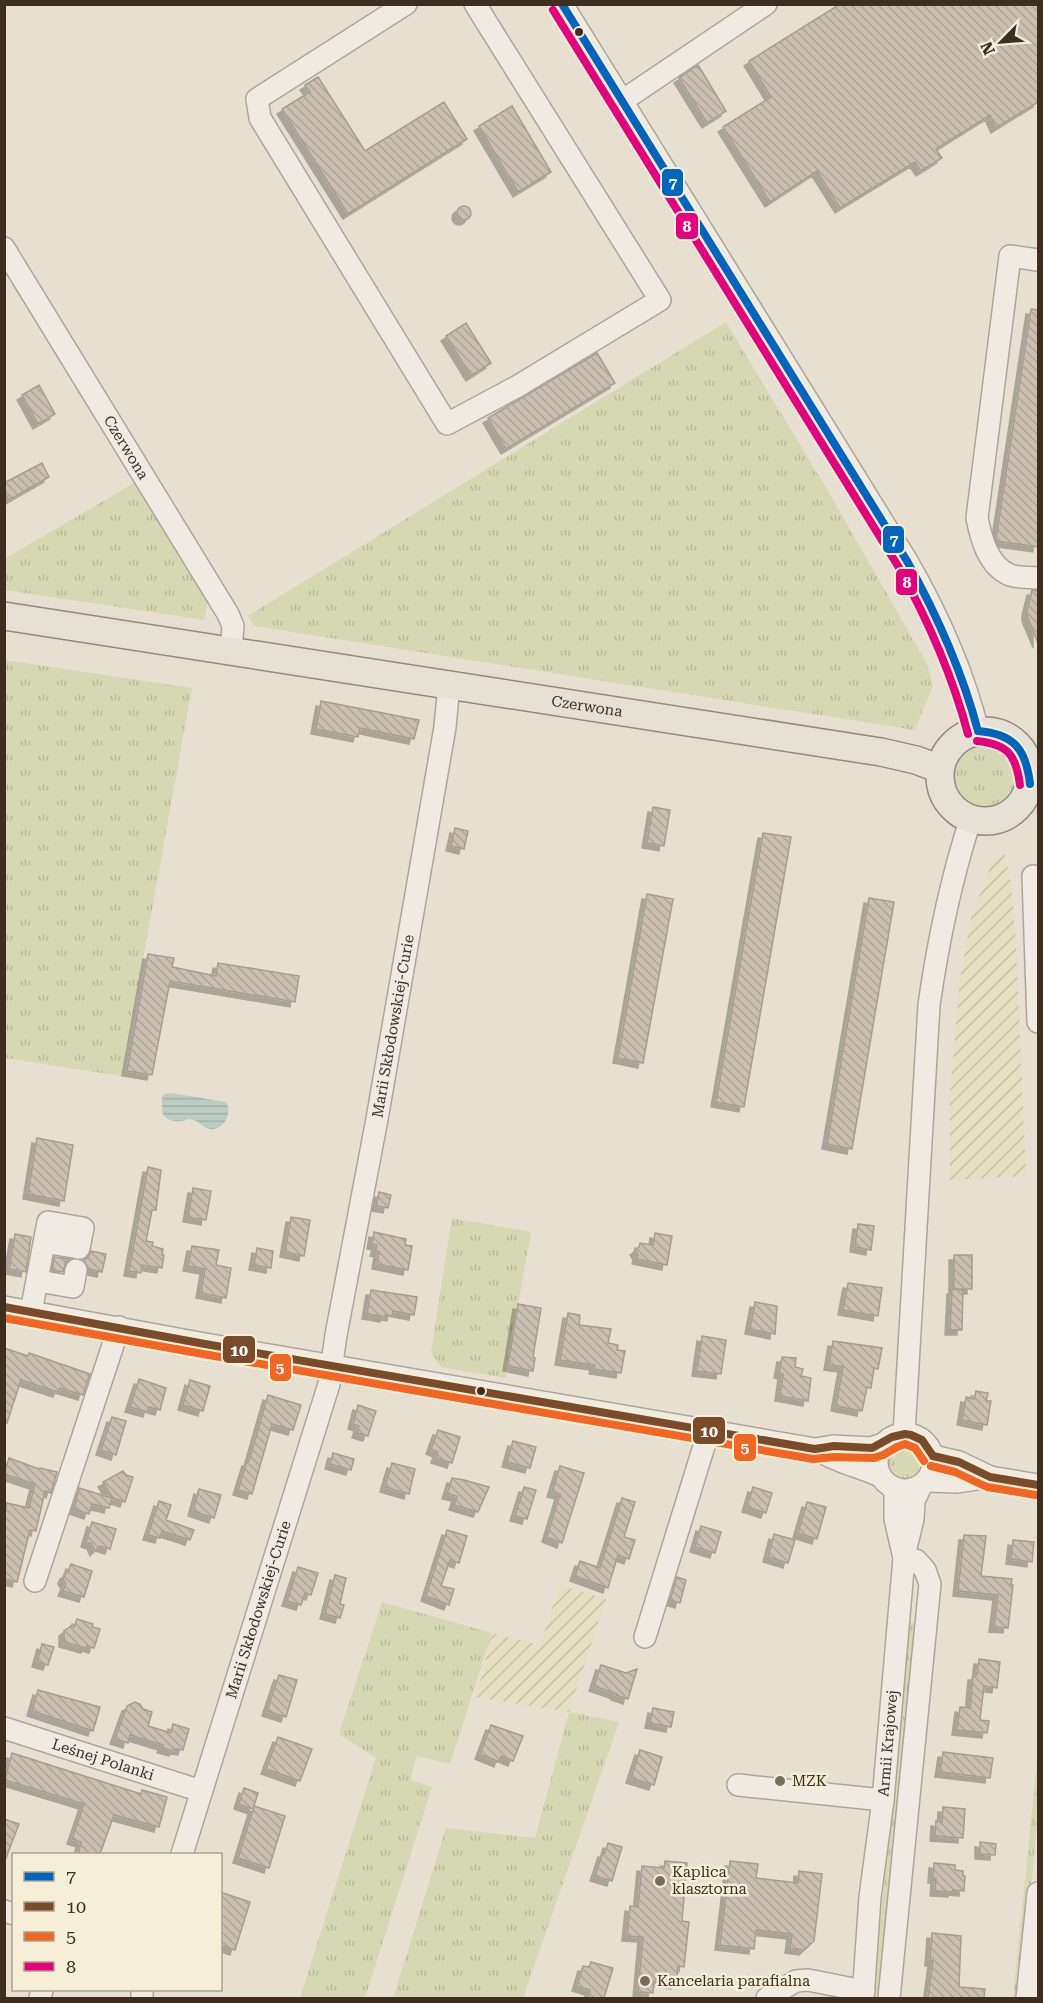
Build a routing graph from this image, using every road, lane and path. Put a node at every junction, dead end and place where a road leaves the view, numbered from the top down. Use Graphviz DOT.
graph roads {
  1 [pos="406,4"];
  2 [pos="475,4"];
  3 [pos="562,4"];
  4 [pos="766,4"];
  5 [pos="622,101"];
  6 [pos="4,248"];
  7 [pos="1038,260"];
  8 [pos="1038,578"];
  9 [pos="4,616"];
  10 [pos="231,651"];
  11 [pos="449,686"];
  12 [pos="978,731"];
  13 [pos="940,769"];
  14 [pos="1034,785"];
  15 [pos="971,818"];
  16 [pos="1033,876"];
  17 [pos="1038,1022"];
  18 [pos="78,1258"];
  19 [pos="42,1260"];
  20 [pos="4,1307"];
  21 [pos="31,1312"];
  22 [pos="119,1327"];
  23 [pos="332,1365"];
  24 [pos="709,1430"];
  25 [pos="904,1434"];
  26 [pos="883,1444"];
  27 [pos="815,1449"];
  28 [pos="933,1456"];
  29 [pos="990,1477"];
  30 [pos="887,1482"];
  31 [pos="924,1483"];
  32 [pos="1038,1485"];
  33 [pos="904,1558"];
  34 [pos="35,1581"];
  35 [pos="645,1637"];
  36 [pos="4,1728"];
  37 [pos="738,1785"];
  38 [pos="201,1791"];
  39 [pos="883,1800"];
  40 [pos="182,1853"];
  41 [pos="1038,1893"];
  42 [pos="863,1995"];
  43 [pos="767,1998"];
  44 [pos="889,1998"];
  45 [pos="1027,1998"];
  1 -- 2 [label="street"];
  3 -- 5 [label="street"];
  4 -- 5 [label="street"];
  5 -- 12 [label="street"];
  6 -- 10 [label="street, Czerwona"];
  7 -- 8 [label="street"];
  9 -- 10 [label="main road, Czerwona"];
  10 -- 11 [label="main road, Czerwona"];
  11 -- 13 [label="main road, Czerwona"];
  11 -- 23 [label="street, Marii Skłodowskiej-Curie"];
  12 -- 13 [label="main road"];
  12 -- 14 [label="main road"];
  13 -- 15 [label="main road"];
  14 -- 15 [label="main road"];
  15 -- 25 [label="street"];
  16 -- 17 [label="street"];
  18 -- 19 [label="street"];
  18 -- 19 [label="street"];
  18 -- 19 [label="street"];
  19 -- 21 [label="street"];
  20 -- 21 [label="street"];
  21 -- 22 [label="street"];
  22 -- 23 [label="street"];
  22 -- 34 [label="street"];
  23 -- 24 [label="street"];
  23 -- 38 [label="street, Marii Skłodowskiej-Curie"];
  24 -- 27 [label="street"];
  24 -- 35 [label="street"];
  25 -- 26 [label="street"];
  25 -- 28 [label="street"];
  26 -- 27 [label="street"];
  26 -- 30 [label="street"];
  27 -- 30 [label="street"];
  28 -- 29 [label="street"];
  28 -- 31 [label="street"];
  29 -- 31 [label="street"];
  29 -- 32 [label="street"];
  30 -- 31 [label="street"];
  30 -- 33 [label="street, Armii Krajowej"];
  31 -- 33 [label="street"];
  33 -- 39 [label="street, Armii Krajowej"];
  33 -- 44 [label="street"];
  36 -- 38 [label="street, Leśnej Polanki"];
  37 -- 39 [label="street"];
  38 -- 40 [label="street, Marii Skłodowskiej-Curie"];
  39 -- 42 [label="street, Armii Krajowej"];
  41 -- 45 [label="street"];
  42 -- 43 [label="street"];
}
